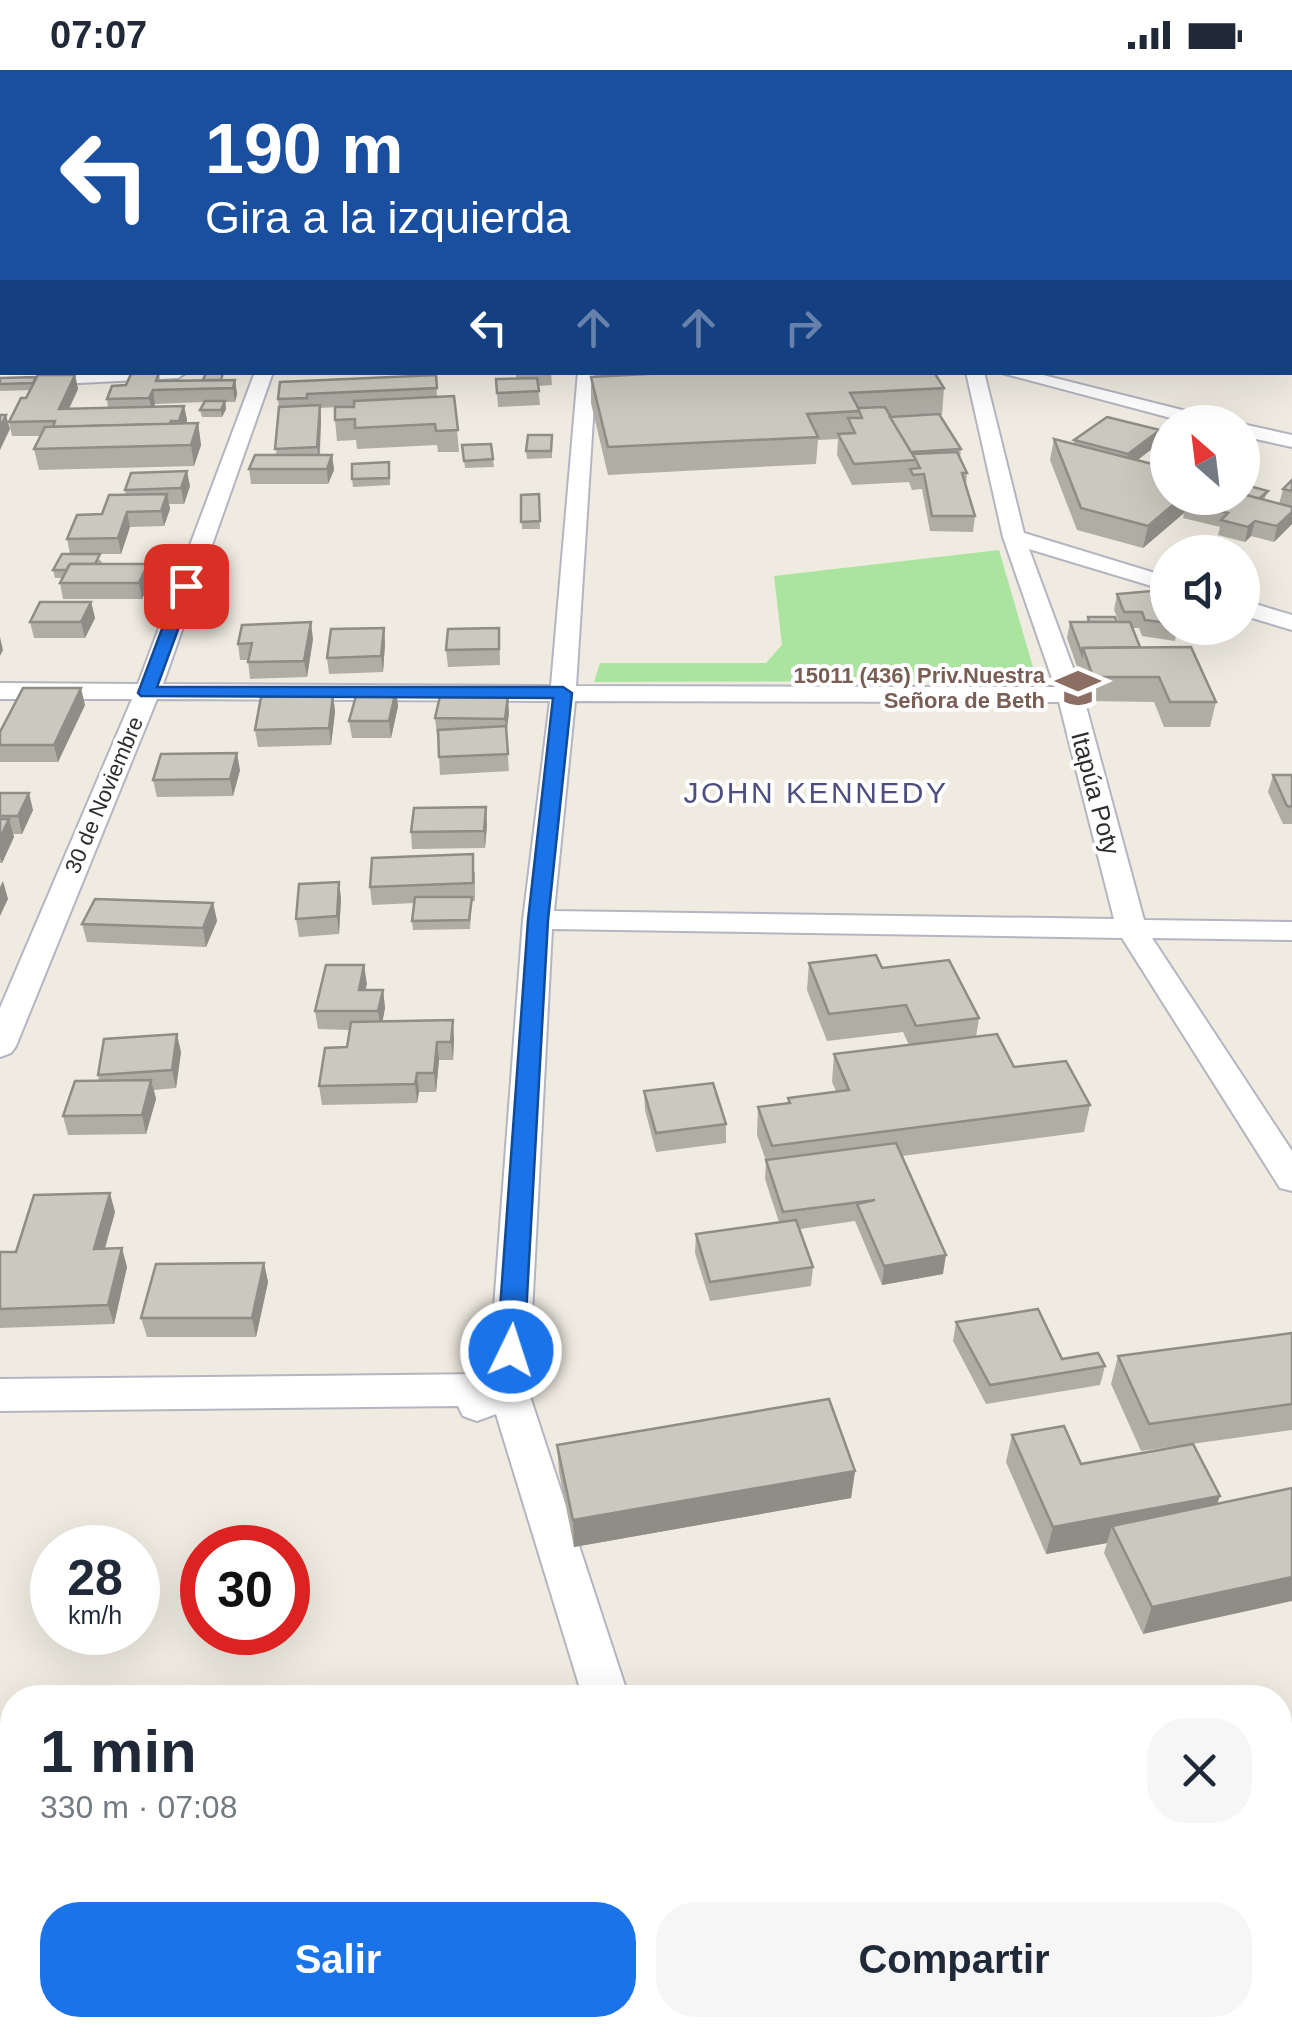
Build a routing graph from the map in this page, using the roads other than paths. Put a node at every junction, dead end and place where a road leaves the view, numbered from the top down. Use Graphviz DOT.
graph roads {
  1 [pos="119,375"];
  2 [pos="263,375"];
  3 [pos="587,375"];
  4 [pos="977,375"];
  5 [pos="1019,375"];
  6 [pos="0,381"];
  7 [pos="1150,408"];
  8 [pos="1260,434"];
  9 [pos="1292,441"];
  10 [pos="1014,538"];
  11 [pos="1150,579"];
  12 [pos="1260,612"];
  13 [pos="1292,623"];
  14 [pos="0,691"];
  15 [pos="147,693"];
  16 [pos="563,693"];
  17 [pos="1070,695"];
  18 [pos="538,920"];
  19 [pos="1132,930"];
  20 [pos="1292,931"];
  21 [pos="0,1046"];
  22 [pos="1292,1179"];
  23 [pos="0,1395"];
  24 [pos="492,1398"];
  25 [pos="601,1685"];
  1 -- 6 [label="street"];
  2 -- 15 [label="street, 30 de Noviembre"];
  3 -- 16 [label="street"];
  4 -- 10 [label="street, Itapúa Poty"];
  5 -- 7 [label="street"];
  8 -- 9 [label="street"];
  10 -- 11 [label="street"];
  10 -- 17 [label="street, Itapúa Poty"];
  12 -- 13 [label="street"];
  14 -- 15 [label="street"];
  15 -- 16 [label="street"];
  15 -- 21 [label="street, 30 de Noviembre"];
  16 -- 17 [label="street"];
  16 -- 18 [label="street"];
  17 -- 19 [label="street, Itapúa Poty"];
  18 -- 19 [label="street"];
  18 -- 24 [label="street"];
  19 -- 20 [label="street"];
  19 -- 22 [label="street, Itapúa Poty"];
  23 -- 24 [label="street"];
  24 -- 25 [label="street"];
}
